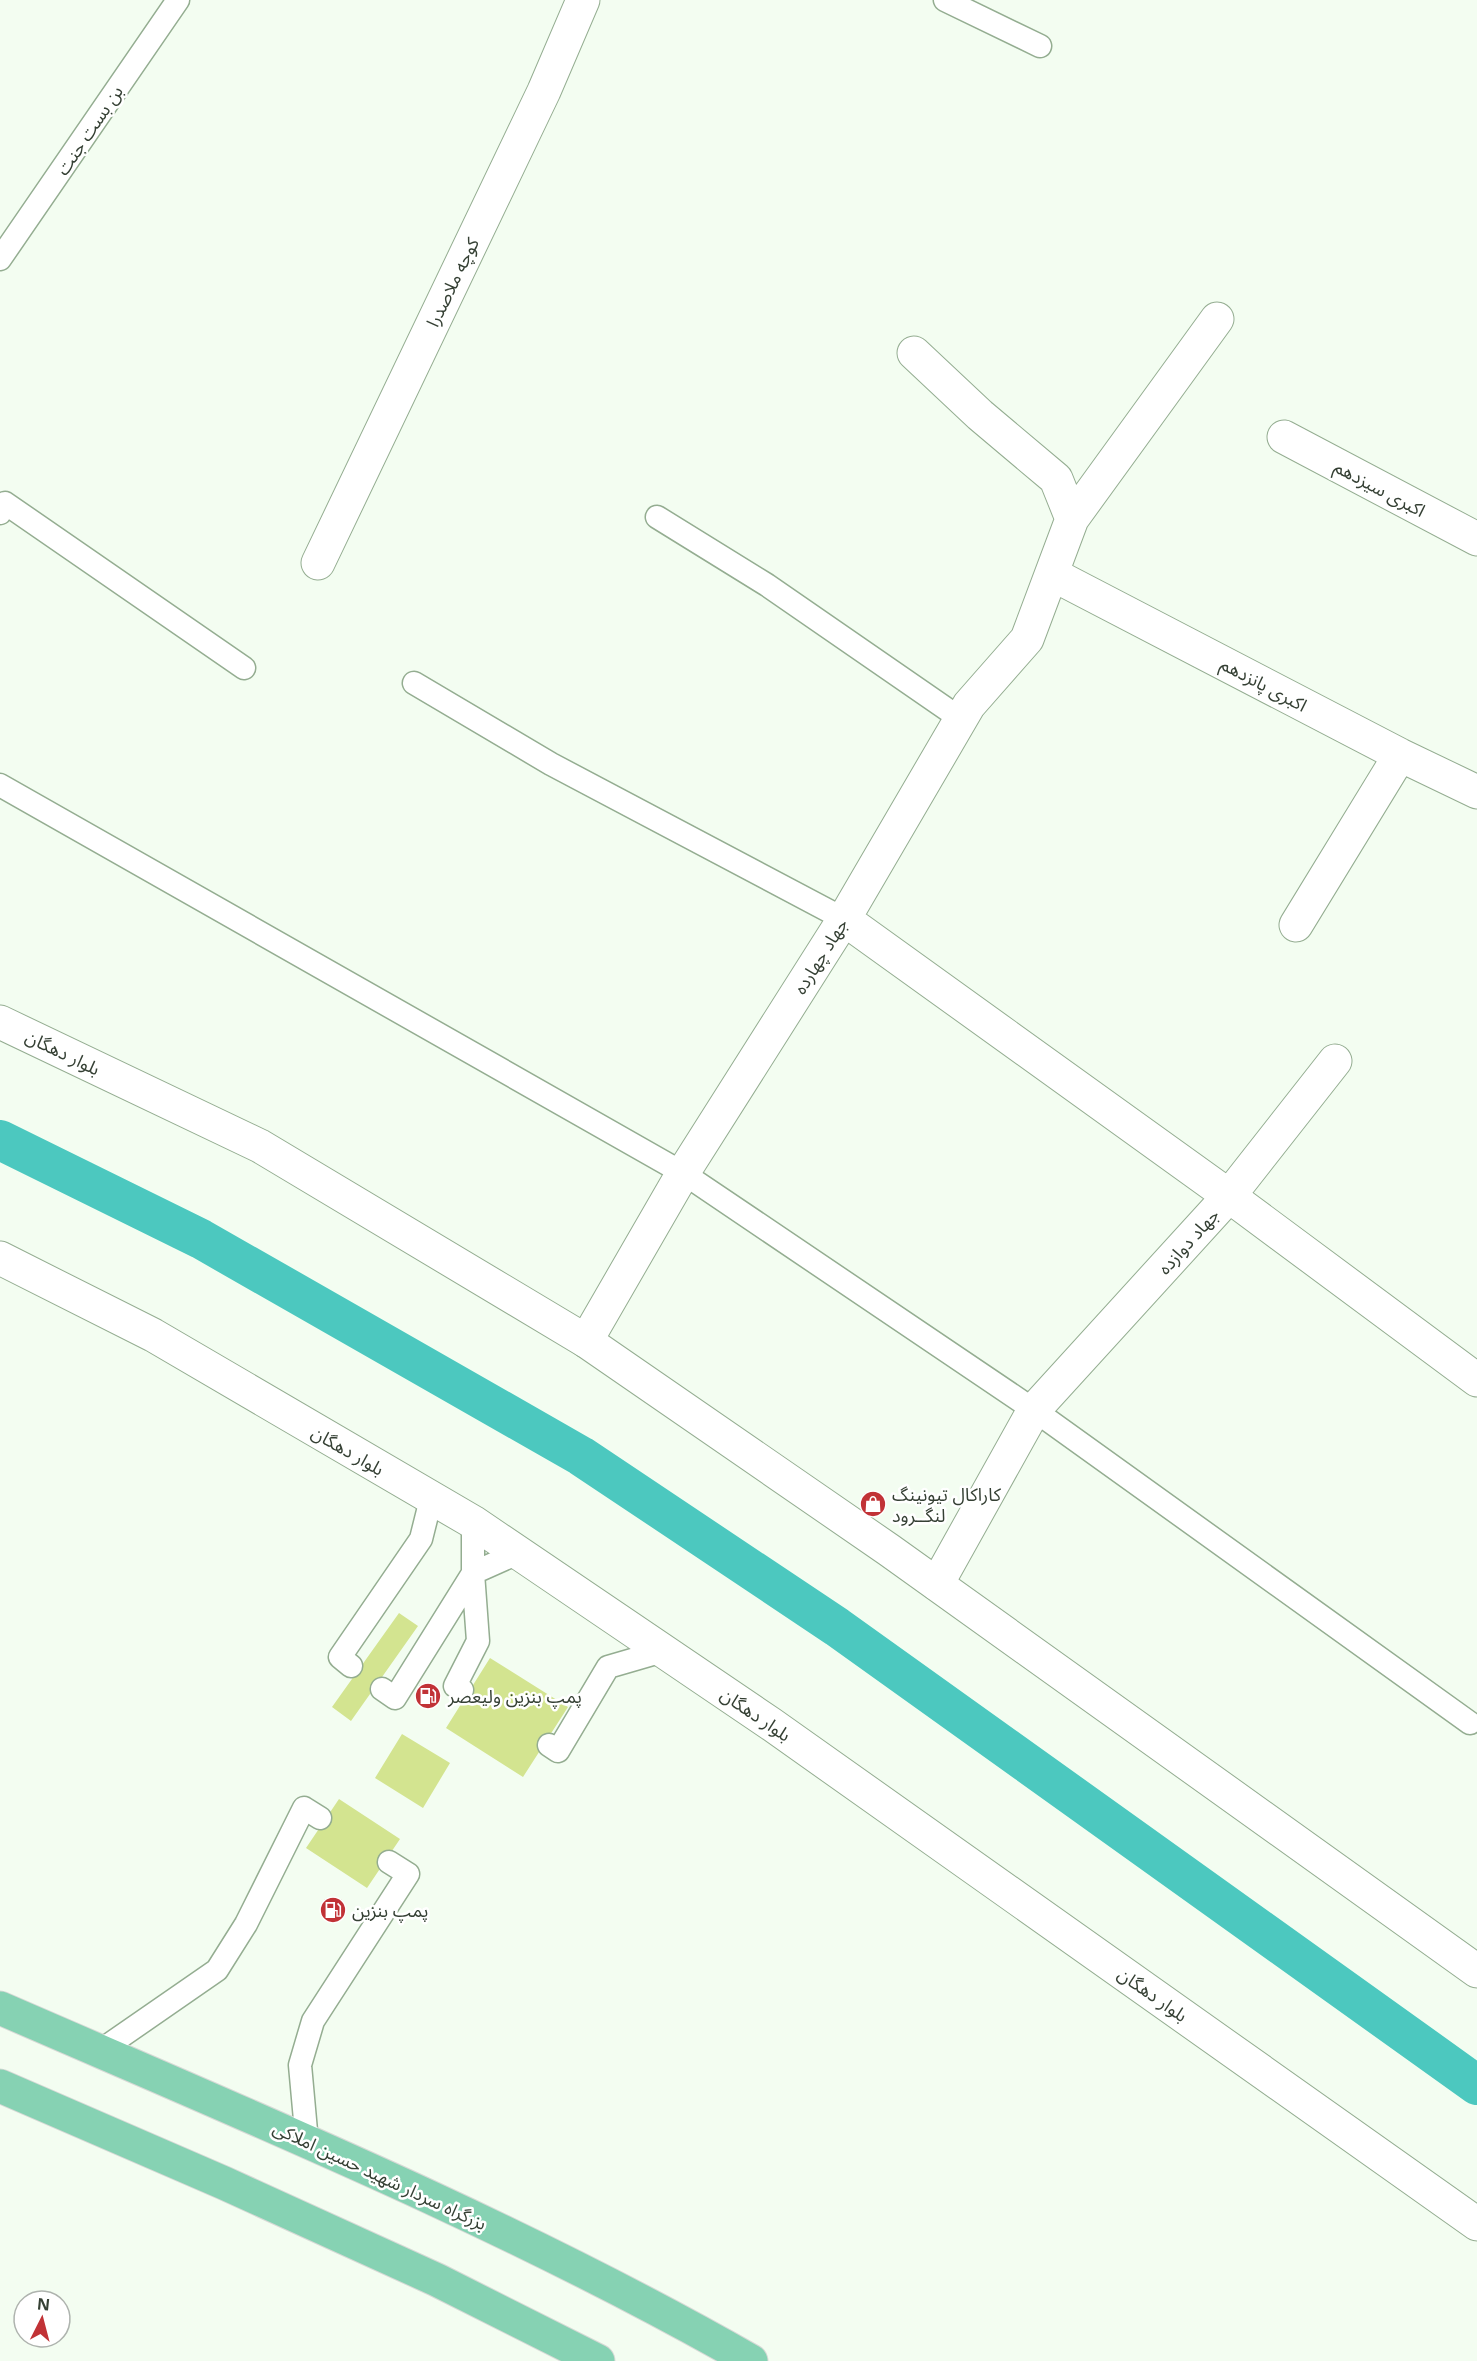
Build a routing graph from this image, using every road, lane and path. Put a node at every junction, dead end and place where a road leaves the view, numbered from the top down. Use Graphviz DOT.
graph roads {
  1 [pos="178,0"];
  2 [pos="584,0"];
  3 [pos="945,0"];
  4 [pos="1040,46"];
  5 [pos="0,260"];
  6 [pos="1217,319"];
  7 [pos="914,353"];
  8 [pos="1284,437"];
  9 [pos="0,513"];
  10 [pos="657,517"];
  11 [pos="1072,519"];
  12 [pos="1477,539"];
  13 [pos="318,563"];
  14 [pos="1052,574"];
  15 [pos="244,668"];
  16 [pos="414,683"];
  17 [pos="961,719"];
  18 [pos="1400,755"];
  19 [pos="0,785"];
  20 [pos="1477,792"];
  21 [pos="844,919"];
  22 [pos="1296,925"];
  23 [pos="0,1022"];
  24 [pos="1335,1061"];
  25 [pos="683,1173"];
  26 [pos="1229,1196"];
  27 [pos="0,1257"];
  28 [pos="586,1341"];
  29 [pos="1477,1380"];
  30 [pos="1034,1410"];
  31 [pos="431,1498"];
  32 [pos="473,1522"];
  33 [pos="519,1553"];
  34 [pos="472,1573"];
  35 [pos="937,1584"];
  36 [pos="663,1651"];
  37 [pos="351,1666"];
  38 [pos="382,1689"];
  39 [pos="462,1690"];
  40 [pos="1470,1723"];
  41 [pos="549,1744"];
  42 [pos="320,1818"];
  43 [pos="389,1862"];
  44 [pos="1477,1971"];
  45 [pos="0,2008"];
  46 [pos="100,2051"];
  47 [pos="0,2086"];
  48 [pos="307,2142"];
  49 [pos="1477,2224"];
  50 [pos="598,2361"];
  51 [pos="751,2361"];
  1 -- 5 [label="lane, بن بست جنت"];
  2 -- 13 [label="street, کوچه ملاصدرا"];
  3 -- 4 [label="lane"];
  6 -- 11 [label="street, جهاد چهارده"];
  7 -- 11 [label="street"];
  8 -- 12 [label="street, اکبری سیزدهم"];
  9 -- 15 [label="lane"];
  10 -- 17 [label="lane"];
  11 -- 14 [label="street, جهاد چهارده"];
  14 -- 17 [label="street, جهاد چهارده"];
  14 -- 18 [label="street, اکبری پانزدهم"];
  16 -- 21 [label="lane"];
  17 -- 21 [label="street, جهاد چهارده"];
  18 -- 20 [label="street, اکبری پانزدهم"];
  18 -- 22 [label="street"];
  19 -- 25 [label="lane"];
  21 -- 25 [label="street, جهاد چهارده"];
  21 -- 26 [label="street, جهاد دوازده"];
  23 -- 28 [label="street, بلوار دهگان"];
  24 -- 26 [label="street"];
  25 -- 28 [label="street, جهاد چهارده"];
  25 -- 30 [label="lane"];
  26 -- 29 [label="street"];
  26 -- 30 [label="street, جهاد دوازده"];
  27 -- 31 [label="street, بلوار دهگان"];
  28 -- 35 [label="street, بلوار دهگان"];
  30 -- 35 [label="street, جهاد دوازده"];
  30 -- 40 [label="lane"];
  31 -- 32 [label="street, بلوار دهگان"];
  31 -- 37 [label="lane"];
  32 -- 33 [label="street, بلوار دهگان"];
  32 -- 34 [label="lane"];
  33 -- 34 [label="lane"];
  33 -- 36 [label="street, بلوار دهگان"];
  34 -- 38 [label="lane"];
  34 -- 39 [label="lane"];
  35 -- 44 [label="street, بلوار دهگان"];
  36 -- 41 [label="lane"];
  36 -- 49 [label="street, بلوار دهگان"];
  42 -- 46 [label="lane"];
  43 -- 48 [label="lane"];
  45 -- 46 [label="highway, بزرگراه سردار شهید حسین املاکی"];
  46 -- 48 [label="highway, بزرگراه سردار شهید حسین املاکی"];
  47 -- 50 [label="highway"];
  48 -- 51 [label="highway, بزرگراه سردار شهید حسین املاکی"];
}
